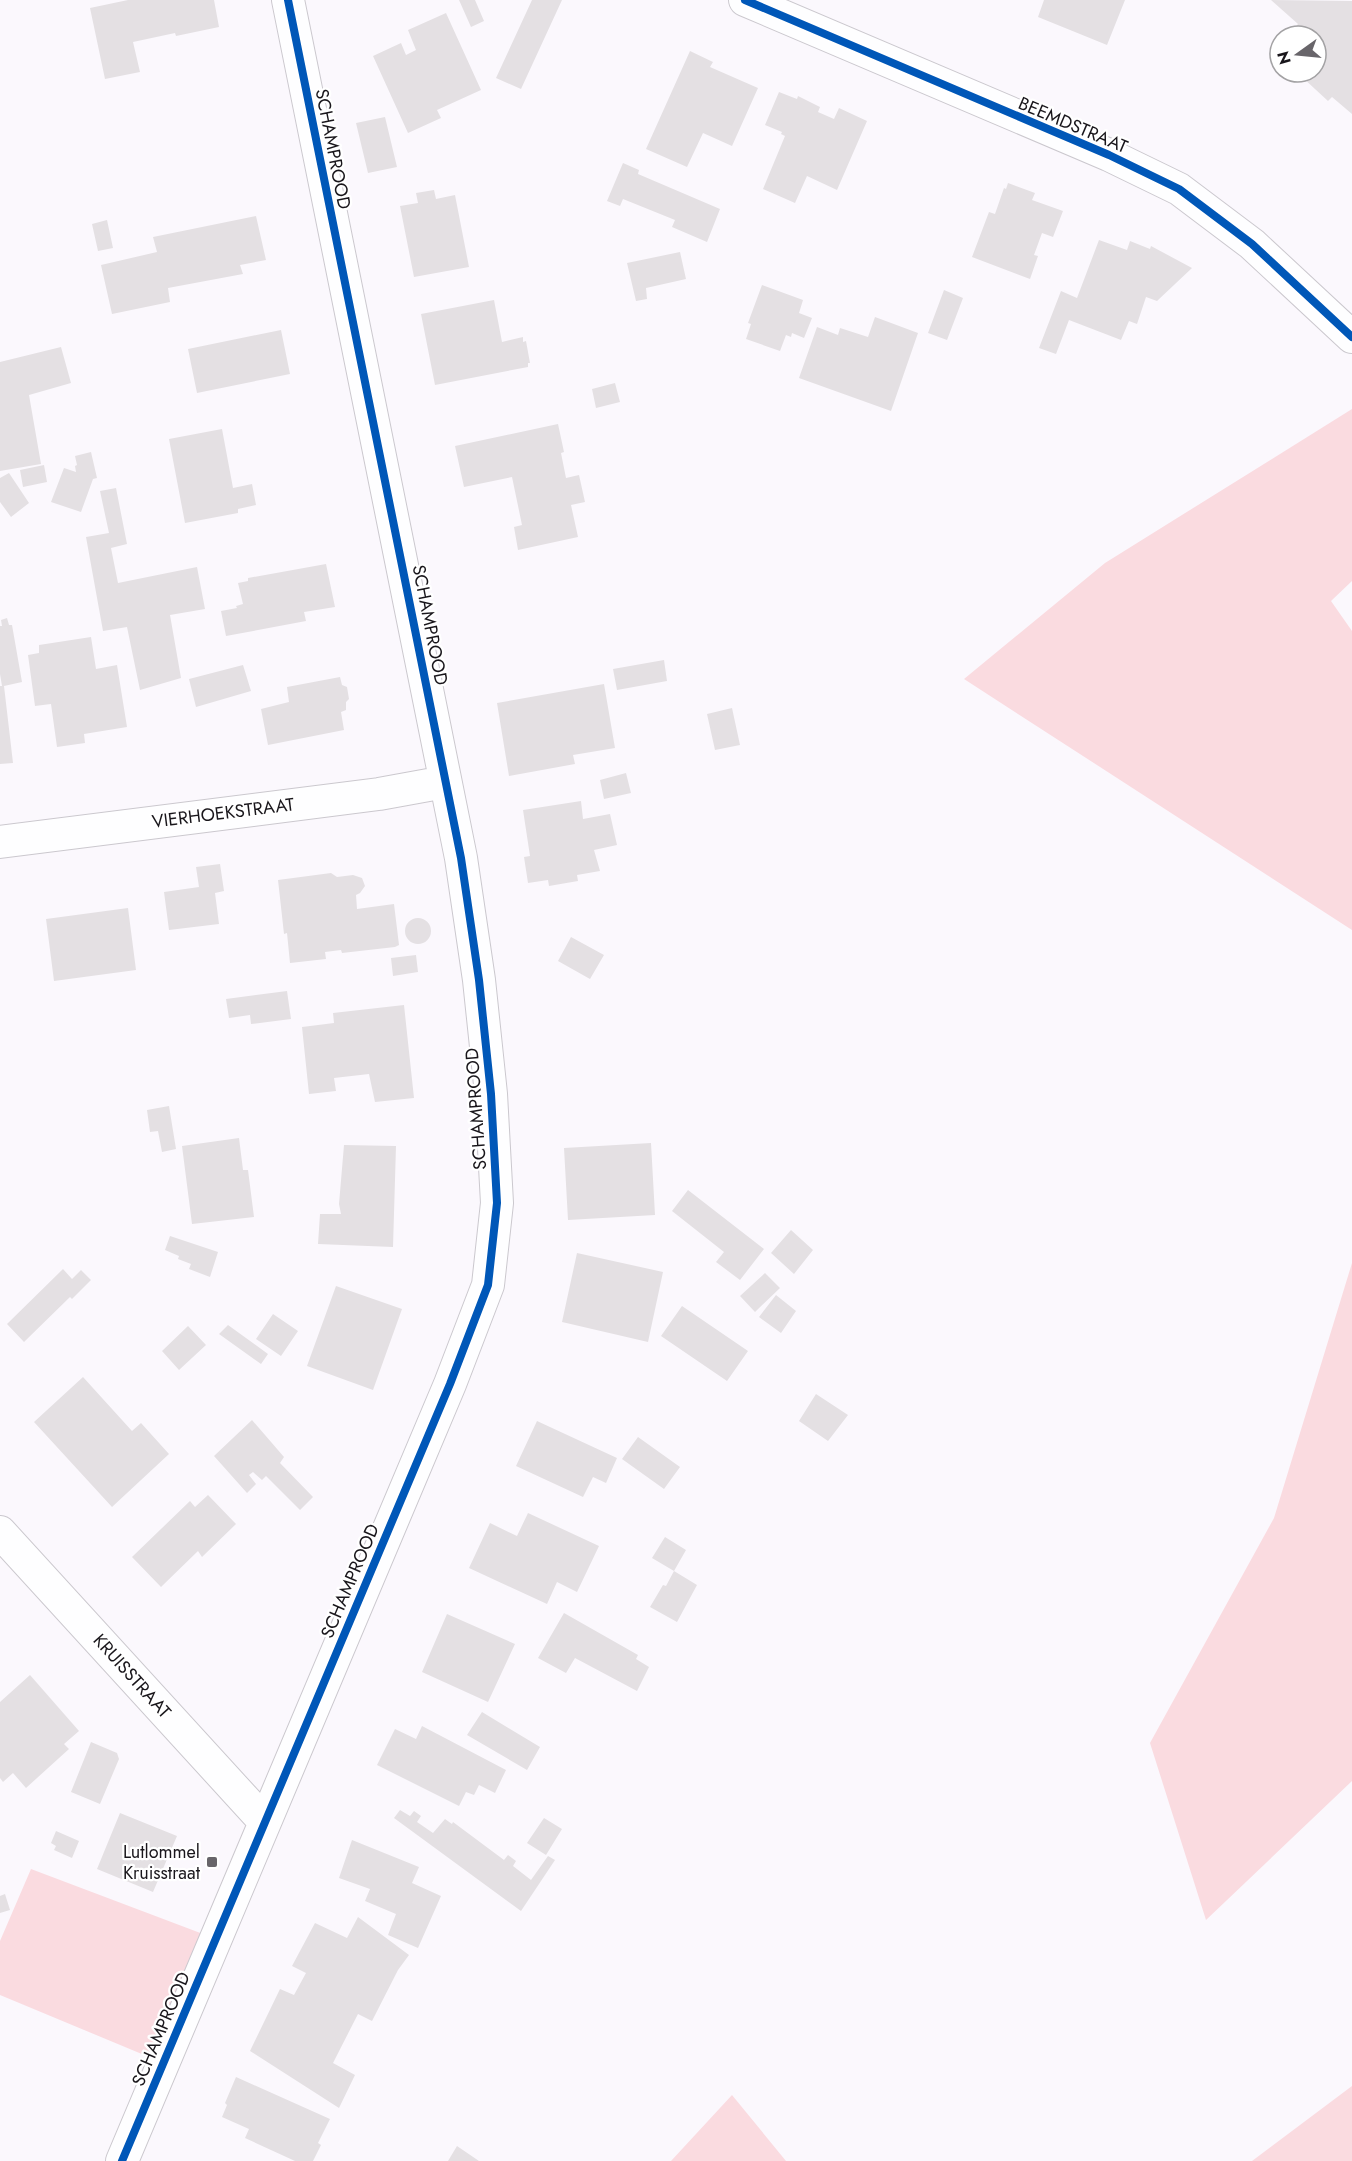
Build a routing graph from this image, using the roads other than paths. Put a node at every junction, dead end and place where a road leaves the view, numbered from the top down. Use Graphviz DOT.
graph roads {
  1 [pos="288,0"];
  2 [pos="745,0"];
  3 [pos="1352,337"];
  4 [pos="445,782"];
  5 [pos="0,842"];
  6 [pos="0,1532"];
  7 [pos="264,1821"];
  8 [pos="122,2161"];
  1 -- 4 [label="street, SCHAMPROOD"];
  2 -- 3 [label="street, BEEMDSTRAAT"];
  4 -- 5 [label="street, VIERHOEKSTRAAT"];
  4 -- 7 [label="street, SCHAMPROOD"];
  6 -- 7 [label="street, KRUISSTRAAT"];
  7 -- 8 [label="street, SCHAMPROOD"];
}
